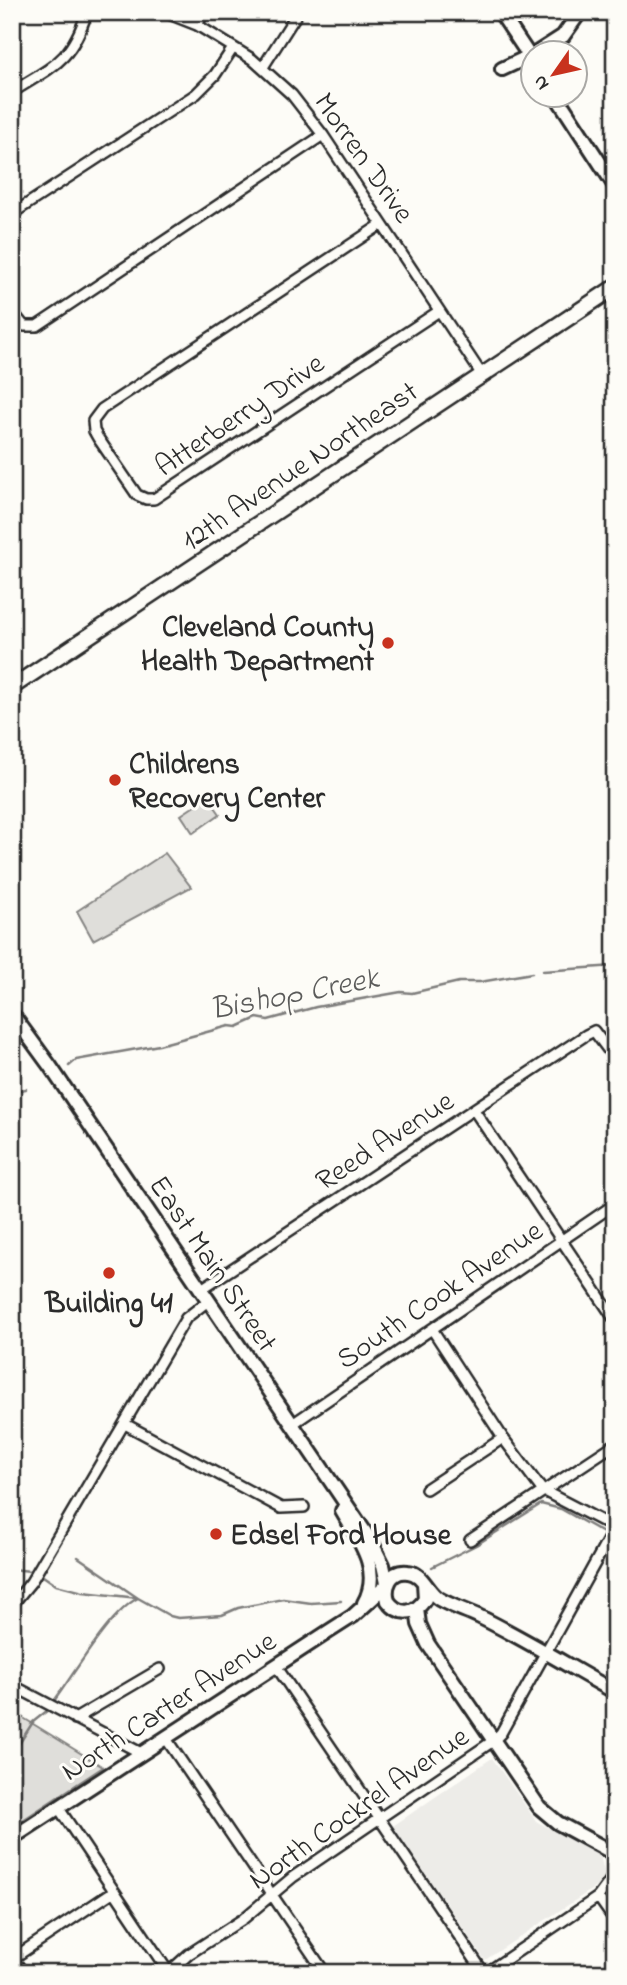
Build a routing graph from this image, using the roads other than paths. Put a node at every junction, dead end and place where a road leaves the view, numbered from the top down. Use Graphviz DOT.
graph roads {
  1 [pos="87,12"];
  2 [pos="164,12"];
  3 [pos="204,12"];
  4 [pos="298,12"];
  5 [pos="500,12"];
  6 [pos="580,12"];
  7 [pos="197,25"];
  8 [pos="520,38"];
  9 [pos="560,38"];
  10 [pos="233,48"];
  11 [pos="518,62"];
  12 [pos="263,67"];
  13 [pos="502,69"];
  14 [pos="12,92"];
  15 [pos="564,108"];
  16 [pos="323,135"];
  17 [pos="615,186"];
  18 [pos="12,214"];
  19 [pos="382,224"];
  20 [pos="615,287"];
  21 [pos="12,311"];
  22 [pos="439,311"];
  23 [pos="482,375"];
  24 [pos="12,687"];
  25 [pos="12,1014"];
  26 [pos="615,1059"];
  27 [pos="474,1110"];
  28 [pos="615,1204"];
  29 [pos="561,1240"];
  30 [pos="204,1296"];
  31 [pos="615,1320"];
  32 [pos="432,1329"];
  33 [pos="125,1424"];
  34 [pos="291,1424"];
  35 [pos="503,1438"];
  36 [pos="615,1444"];
  37 [pos="314,1458"];
  38 [pos="426,1489"];
  39 [pos="542,1490"];
  40 [pos="304,1507"];
  41 [pos="614,1529"];
  42 [pos="470,1539"];
  43 [pos="371,1541"];
  44 [pos="405,1572"];
  45 [pos="424,1583"];
  46 [pos="387,1585"];
  47 [pos="12,1605"];
  48 [pos="419,1608"];
  49 [pos="459,1608"];
  50 [pos="395,1609"];
  51 [pos="357,1612"];
  52 [pos="428,1644"];
  53 [pos="545,1653"];
  54 [pos="276,1667"];
  55 [pos="160,1669"];
  56 [pos="12,1685"];
  57 [pos="615,1692"];
  58 [pos="75,1719"];
  59 [pos="165,1737"];
  60 [pos="493,1741"];
  61 [pos="141,1753"];
  62 [pos="58,1808"];
  63 [pos="380,1819"];
  64 [pos="12,1838"];
  65 [pos="615,1854"];
  66 [pos="615,1874"];
  67 [pos="114,1891"];
  68 [pos="272,1894"];
  69 [pos="598,1897"];
  70 [pos="615,1921"];
  71 [pos="13,1958"];
  72 [pos="23,1973"];
  73 [pos="169,1973"];
  74 [pos="325,1973"];
  75 [pos="485,1973"];
  1 -- 14 [label="street"];
  2 -- 7 [label="street, Morren Drive"];
  3 -- 7 [label="street"];
  4 -- 12 [label="street"];
  5 -- 8 [label="street"];
  6 -- 9 [label="street"];
  7 -- 10 [label="street, Morren Drive"];
  10 -- 12 [label="street, Morren Drive"];
  10 -- 18 [label="street"];
  11 -- 13 [label="street"];
  12 -- 16 [label="street, Morren Drive"];
  15 -- 17 [label="street"];
  16 -- 19 [label="street, Morren Drive"];
  16 -- 21 [label="street"];
  19 -- 22 [label="street, Morren Drive"];
  19 -- 22 [label="street, Atterberry Drive"];
  20 -- 23 [label="main road, 12th Avenue Northeast"];
  22 -- 23 [label="street, Morren Drive"];
  23 -- 24 [label="main road, 12th Avenue Northeast"];
  25 -- 30 [label="street, East Main Street"];
  26 -- 27 [label="street, Reed Avenue"];
  27 -- 29 [label="street"];
  27 -- 30 [label="street, Reed Avenue"];
  28 -- 29 [label="street, South Cook Avenue"];
  29 -- 31 [label="street"];
  29 -- 32 [label="street, South Cook Avenue"];
  30 -- 33 [label="street, Reed Avenue"];
  30 -- 34 [label="street, East Main Street"];
  32 -- 34 [label="street, South Cook Avenue"];
  32 -- 35 [label="street"];
  33 -- 40 [label="street"];
  33 -- 47 [label="street, Reed Avenue"];
  34 -- 37 [label="street, East Main Street"];
  35 -- 38 [label="street"];
  35 -- 39 [label="street"];
  36 -- 39 [label="street"];
  37 -- 43 [label="street, East Main Street"];
  37 -- 51 [label="street"];
  39 -- 41 [label="street"];
  39 -- 42 [label="street"];
  41 -- 53 [label="street, North Cockrel Avenue"];
  43 -- 44 [label="street, East Main Street"];
  43 -- 46 [label="street, East Main Street"];
  44 -- 45 [label="street"];
  44 -- 46 [label="street"];
  45 -- 48 [label="street"];
  45 -- 49 [label="street"];
  46 -- 50 [label="street"];
  46 -- 51 [label="street, North Carter Avenue"];
  48 -- 49 [label="street"];
  48 -- 50 [label="street"];
  48 -- 52 [label="street"];
  49 -- 53 [label="street"];
  50 -- 51 [label="street, North Carter Avenue"];
  50 -- 52 [label="street"];
  51 -- 54 [label="street, North Carter Avenue"];
  52 -- 60 [label="street"];
  53 -- 57 [label="street"];
  53 -- 60 [label="street, North Cockrel Avenue"];
  54 -- 59 [label="street, North Carter Avenue"];
  54 -- 63 [label="street"];
  55 -- 58 [label="street"];
  56 -- 58 [label="street"];
  58 -- 61 [label="street"];
  59 -- 61 [label="street, North Carter Avenue"];
  59 -- 68 [label="street"];
  60 -- 63 [label="street, North Cockrel Avenue"];
  60 -- 65 [label="street"];
  61 -- 62 [label="street, North Carter Avenue"];
  62 -- 64 [label="street, North Carter Avenue"];
  62 -- 67 [label="street"];
  63 -- 68 [label="street, North Cockrel Avenue"];
  63 -- 75 [label="street"];
  66 -- 69 [label="street"];
  67 -- 71 [label="street"];
  67 -- 73 [label="street"];
  68 -- 73 [label="street, North Cockrel Avenue"];
  68 -- 74 [label="street"];
  69 -- 70 [label="street"];
  69 -- 75 [label="street"];
  71 -- 72 [label="street"];
}
